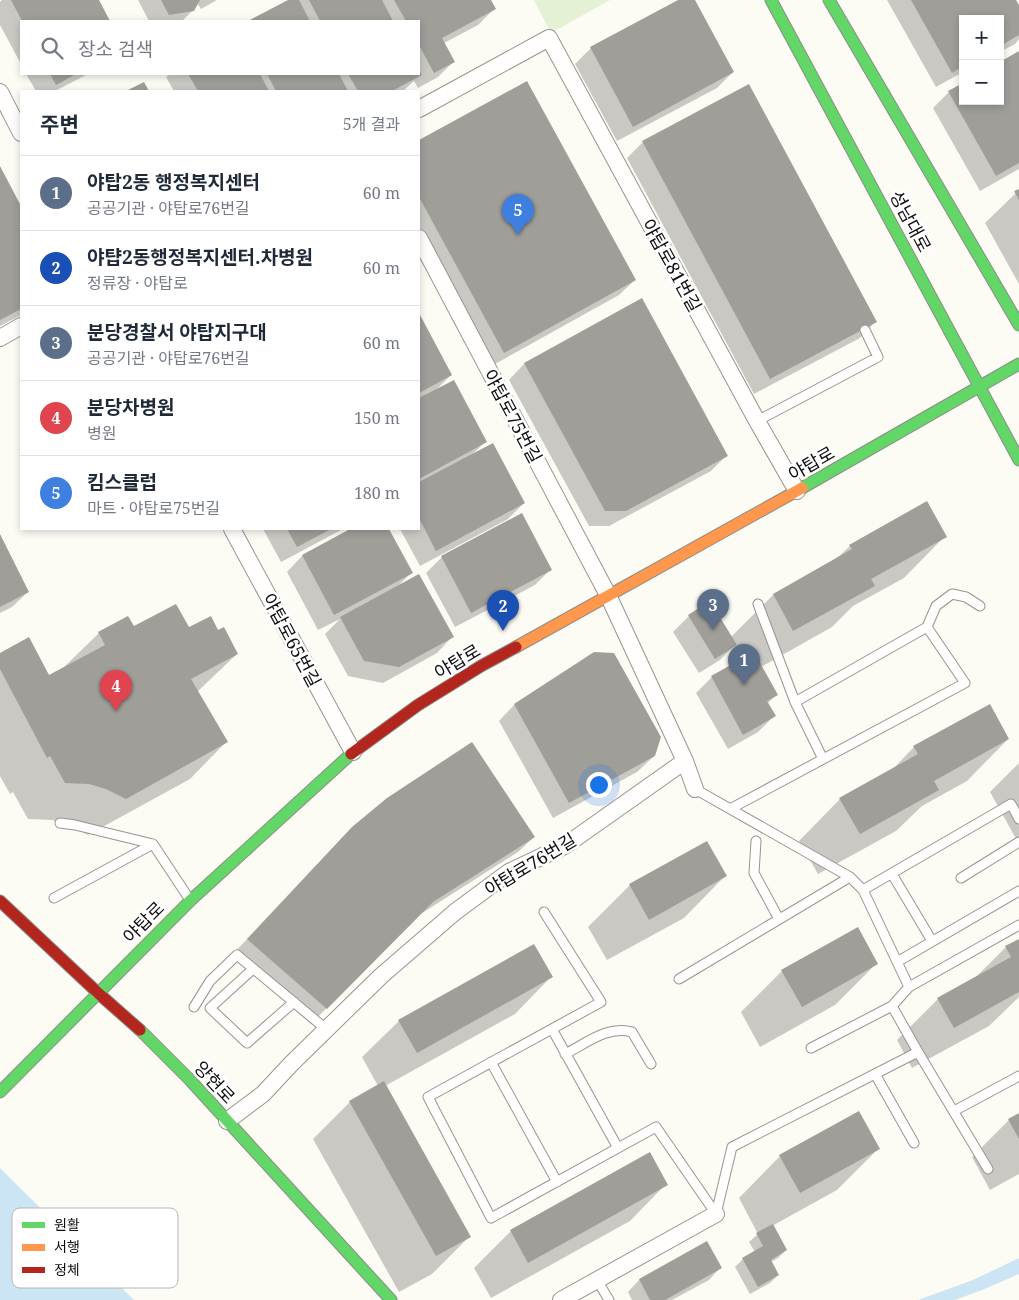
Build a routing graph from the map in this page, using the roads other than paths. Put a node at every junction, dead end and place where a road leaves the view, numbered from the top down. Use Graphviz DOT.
graph roads {
  1 [pos="771,0"];
  2 [pos="829,0"];
  3 [pos="0,92"];
  4 [pos="420,108"];
  5 [pos="20,131"];
  6 [pos="420,240"];
  7 [pos="1019,326"];
  8 [pos="20,327"];
  9 [pos="865,330"];
  10 [pos="0,338"];
  11 [pos="1019,364"];
  12 [pos="980,386"];
  13 [pos="757,420"];
  14 [pos="1019,460"];
  15 [pos="797,491"];
  16 [pos="233,530"];
  17 [pos="608,595"];
  18 [pos="758,604"];
  19 [pos="980,606"];
  20 [pos="928,627"];
  21 [pos="795,702"];
  22 [pos="353,752"];
  23 [pos="823,759"];
  24 [pos="685,761"];
  25 [pos="695,789"];
  26 [pos="730,809"];
  27 [pos="1019,819"];
  28 [pos="60,823"];
  29 [pos="756,841"];
  30 [pos="1019,842"];
  31 [pos="153,844"];
  32 [pos="892,874"];
  33 [pos="850,878"];
  34 [pos="961,878"];
  35 [pos="863,890"];
  36 [pos="1019,891"];
  37 [pos="54,898"];
  38 [pos="190,900"];
  39 [pos="0,901"];
  40 [pos="544,912"];
  41 [pos="779,919"];
  42 [pos="1019,925"];
  43 [pos="932,942"];
  44 [pos="896,962"];
  45 [pos="253,969"];
  46 [pos="679,979"];
  47 [pos="909,986"];
  48 [pos="98,993"];
  49 [pos="294,1002"];
  50 [pos="194,1006"];
  51 [pos="892,1006"];
  52 [pos="326,1029"];
  53 [pos="552,1029"];
  54 [pos="811,1048"];
  55 [pos="918,1052"];
  56 [pos="566,1054"];
  57 [pos="491,1062"];
  58 [pos="651,1064"];
  59 [pos="875,1074"];
  60 [pos="1019,1076"];
  61 [pos="0,1092"];
  62 [pos="954,1112"];
  63 [pos="227,1121"];
  64 [pos="914,1143"];
  65 [pos="618,1148"];
  66 [pos="988,1169"];
  67 [pos="557,1182"];
  68 [pos="716,1214"];
  69 [pos="598,1280"];
  70 [pos="391,1300"];
  71 [pos="561,1300"];
  72 [pos="609,1300"];
  1 -- 12 [label="main road, 성남대로"];
  2 -- 7 [label="main road"];
  3 -- 5 [label="street"];
  4 -- 13 [label="street, 야탑로81번길"];
  6 -- 17 [label="street, 야탑로75번길"];
  8 -- 10 [label="street"];
  9 -- 13 [label="lane"];
  11 -- 12 [label="main road, 야탑로"];
  12 -- 14 [label="main road, 성남대로"];
  12 -- 15 [label="main road, 야탑로"];
  13 -- 15 [label="street, 야탑로81번길"];
  15 -- 17 [label="main road, 야탑로"];
  16 -- 22 [label="street, 야탑로65번길"];
  17 -- 22 [label="main road, 야탑로"];
  17 -- 24 [label="street"];
  18 -- 21 [label="lane"];
  19 -- 20 [label="lane"];
  20 -- 21 [label="lane"];
  20 -- 23 [label="lane"];
  21 -- 23 [label="lane"];
  22 -- 38 [label="main road, 야탑로"];
  23 -- 26 [label="lane"];
  24 -- 25 [label="street"];
  24 -- 52 [label="street, 야탑로76번길"];
  25 -- 26 [label="lane"];
  26 -- 33 [label="lane"];
  27 -- 32 [label="lane"];
  28 -- 31 [label="lane"];
  29 -- 41 [label="lane"];
  30 -- 34 [label="lane"];
  31 -- 37 [label="lane"];
  31 -- 38 [label="lane"];
  32 -- 35 [label="lane"];
  32 -- 43 [label="lane"];
  33 -- 35 [label="lane"];
  33 -- 41 [label="lane"];
  35 -- 44 [label="lane"];
  36 -- 43 [label="lane"];
  38 -- 48 [label="main road, 야탑로"];
  39 -- 48 [label="main road, 양현로"];
  40 -- 53 [label="lane"];
  41 -- 46 [label="lane"];
  42 -- 47 [label="lane"];
  43 -- 44 [label="lane"];
  44 -- 47 [label="lane"];
  45 -- 49 [label="lane"];
  45 -- 49 [label="lane"];
  45 -- 50 [label="lane"];
  47 -- 51 [label="lane"];
  48 -- 61 [label="main road, 야탑로"];
  48 -- 63 [label="main road, 양현로"];
  49 -- 52 [label="lane"];
  51 -- 54 [label="lane"];
  51 -- 55 [label="lane"];
  52 -- 63 [label="street, 야탑로76번길"];
  53 -- 56 [label="lane"];
  53 -- 57 [label="lane"];
  55 -- 59 [label="lane"];
  55 -- 62 [label="lane"];
  56 -- 58 [label="lane"];
  56 -- 65 [label="lane"];
  57 -- 67 [label="lane"];
  57 -- 67 [label="lane"];
  59 -- 64 [label="lane"];
  59 -- 68 [label="lane"];
  60 -- 62 [label="lane"];
  62 -- 66 [label="lane"];
  63 -- 70 [label="main road, 양현로"];
  65 -- 67 [label="lane"];
  65 -- 68 [label="lane"];
  68 -- 69 [label="street"];
  69 -- 71 [label="street"];
  69 -- 72 [label="lane"];
}
